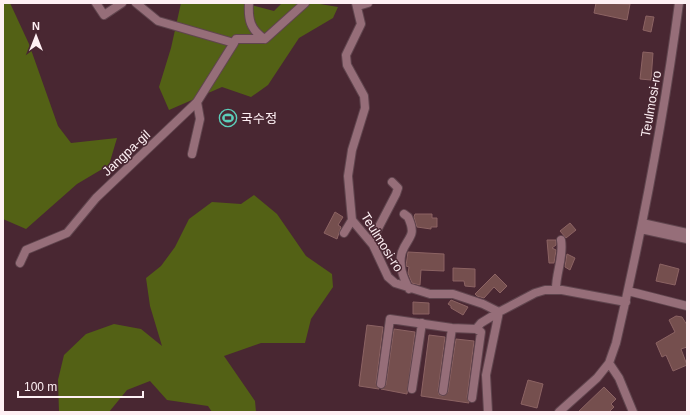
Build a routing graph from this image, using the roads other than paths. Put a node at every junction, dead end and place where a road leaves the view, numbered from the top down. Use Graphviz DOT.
graph roads {
  1 [pos="96,3"];
  2 [pos="122,3"];
  3 [pos="136,3"];
  4 [pos="249,3"];
  5 [pos="305,3"];
  6 [pos="368,3"];
  7 [pos="679,3"];
  8 [pos="357,4"];
  9 [pos="265,39"];
  10 [pos="234,43"];
  11 [pos="197,102"];
  12 [pos="192,154"];
  13 [pos="392,182"];
  14 [pos="404,214"];
  15 [pos="352,220"];
  16 [pos="641,226"];
  17 [pos="344,233"];
  18 [pos="687,233"];
  19 [pos="561,240"];
  20 [pos="687,240"];
  21 [pos="371,242"];
  22 [pos="20,262"];
  23 [pos="409,289"];
  24 [pos="556,289"];
  25 [pos="628,291"];
  26 [pos="626,302"];
  27 [pos="687,306"];
  28 [pos="499,312"];
  29 [pos="422,323"];
  30 [pos="452,328"];
  31 [pos="476,329"];
  32 [pos="609,363"];
  33 [pos="381,384"];
  34 [pos="412,389"];
  35 [pos="443,391"];
  36 [pos="472,398"];
  37 [pos="488,412"];
  38 [pos="559,412"];
  39 [pos="633,412"];
  1 -- 2 [label="street"];
  3 -- 10 [label="street"];
  4 -- 9 [label="street"];
  5 -- 9 [label="street"];
  6 -- 8 [label="street, Teulmosi-ro"];
  7 -- 16 [label="street, Teulmosi-ro"];
  8 -- 15 [label="street, Teulmosi-ro"];
  9 -- 10 [label="street"];
  10 -- 11 [label="street, Jangpa-gil"];
  11 -- 12 [label="street"];
  11 -- 22 [label="street, Jangpa-gil"];
  13 -- 21 [label="street"];
  14 -- 23 [label="street"];
  15 -- 17 [label="street"];
  15 -- 21 [label="street, Teulmosi-ro"];
  16 -- 18 [label="street"];
  16 -- 20 [label="street"];
  16 -- 25 [label="street, Teulmosi-ro"];
  19 -- 24 [label="street"];
  21 -- 23 [label="street, Teulmosi-ro"];
  23 -- 28 [label="street, Teulmosi-ro"];
  24 -- 26 [label="street"];
  24 -- 28 [label="street"];
  25 -- 26 [label="street, Teulmosi-ro"];
  25 -- 27 [label="street"];
  26 -- 32 [label="street, Teulmosi-ro"];
  28 -- 31 [label="street"];
  28 -- 37 [label="street"];
  29 -- 30 [label="street"];
  29 -- 33 [label="street"];
  29 -- 34 [label="street"];
  30 -- 31 [label="street"];
  30 -- 35 [label="street"];
  31 -- 36 [label="street"];
  32 -- 38 [label="street, Teulmosi-ro"];
  32 -- 39 [label="street"];
}
